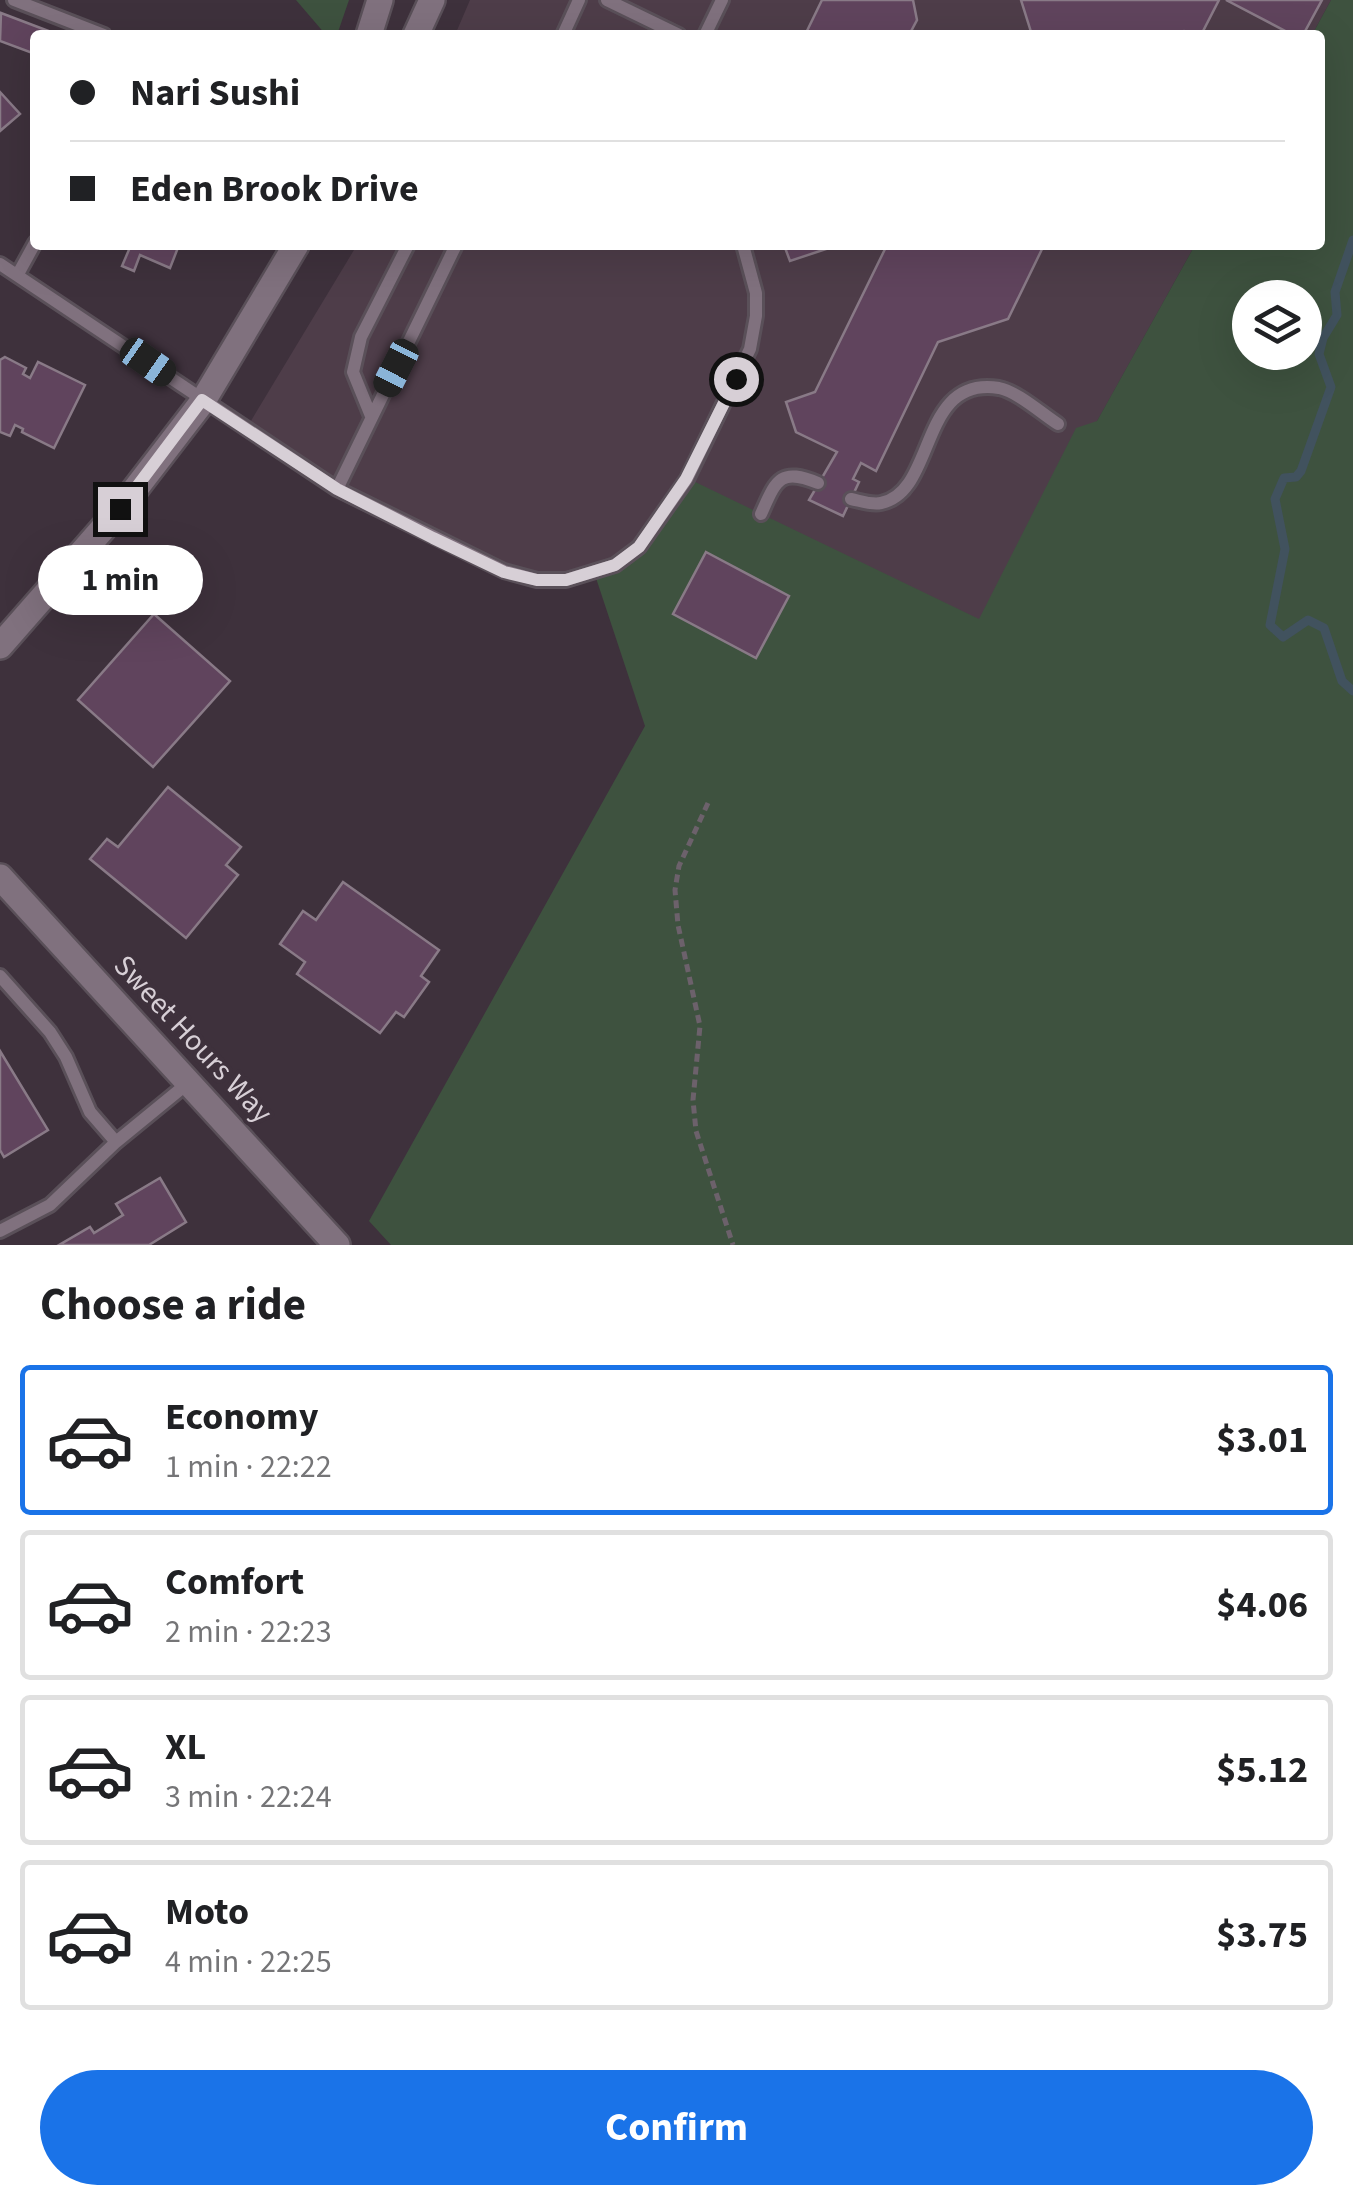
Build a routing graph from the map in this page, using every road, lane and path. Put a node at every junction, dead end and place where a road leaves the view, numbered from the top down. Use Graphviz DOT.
graph roads {
  1 [pos="14,0"];
  2 [pos="380,0"];
  3 [pos="432,0"];
  4 [pos="579,0"];
  5 [pos="606,0"];
  6 [pos="722,0"];
  7 [pos="91,30"];
  8 [pos="371,30"];
  9 [pos="418,30"];
  10 [pos="565,30"];
  11 [pos="668,30"];
  12 [pos="707,30"];
  13 [pos="31,250"];
  14 [pos="293,250"];
  15 [pos="405,250"];
  16 [pos="454,250"];
  17 [pos="743,250"];
  18 [pos="0,264"];
  19 [pos="18,274"];
  20 [pos="202,400"];
  21 [pos="372,416"];
  22 [pos="1058,424"];
  23 [pos="818,482"];
  24 [pos="337,489"];
  25 [pos="851,499"];
  26 [pos="760,514"];
  27 [pos="0,646"];
  28 [pos="708,803"];
  29 [pos="0,877"];
  30 [pos="0,976"];
  31 [pos="188,1082"];
  32 [pos="116,1142"];
  33 [pos="0,1231"];
  34 [pos="338,1245"];
  35 [pos="733,1245"];
  1 -- 7 [label="lane"];
  2 -- 8 [label="street"];
  3 -- 9 [label="street"];
  4 -- 10 [label="lane"];
  5 -- 11 [label="lane"];
  6 -- 12 [label="lane"];
  13 -- 19 [label="lane"];
  14 -- 20 [label="street"];
  15 -- 21 [label="lane"];
  16 -- 21 [label="lane"];
  17 -- 24 [label="lane"];
  18 -- 19 [label="lane"];
  19 -- 20 [label="lane"];
  20 -- 24 [label="lane"];
  20 -- 27 [label="street"];
  21 -- 24 [label="lane"];
  22 -- 25 [label="lane"];
  23 -- 26 [label="lane"];
  28 -- 35 [label="path"];
  29 -- 31 [label="street, Sweet Hours Way"];
  30 -- 32 [label="lane"];
  31 -- 32 [label="lane"];
  31 -- 34 [label="street, Sweet Hours Way"];
  32 -- 33 [label="lane"];
}
